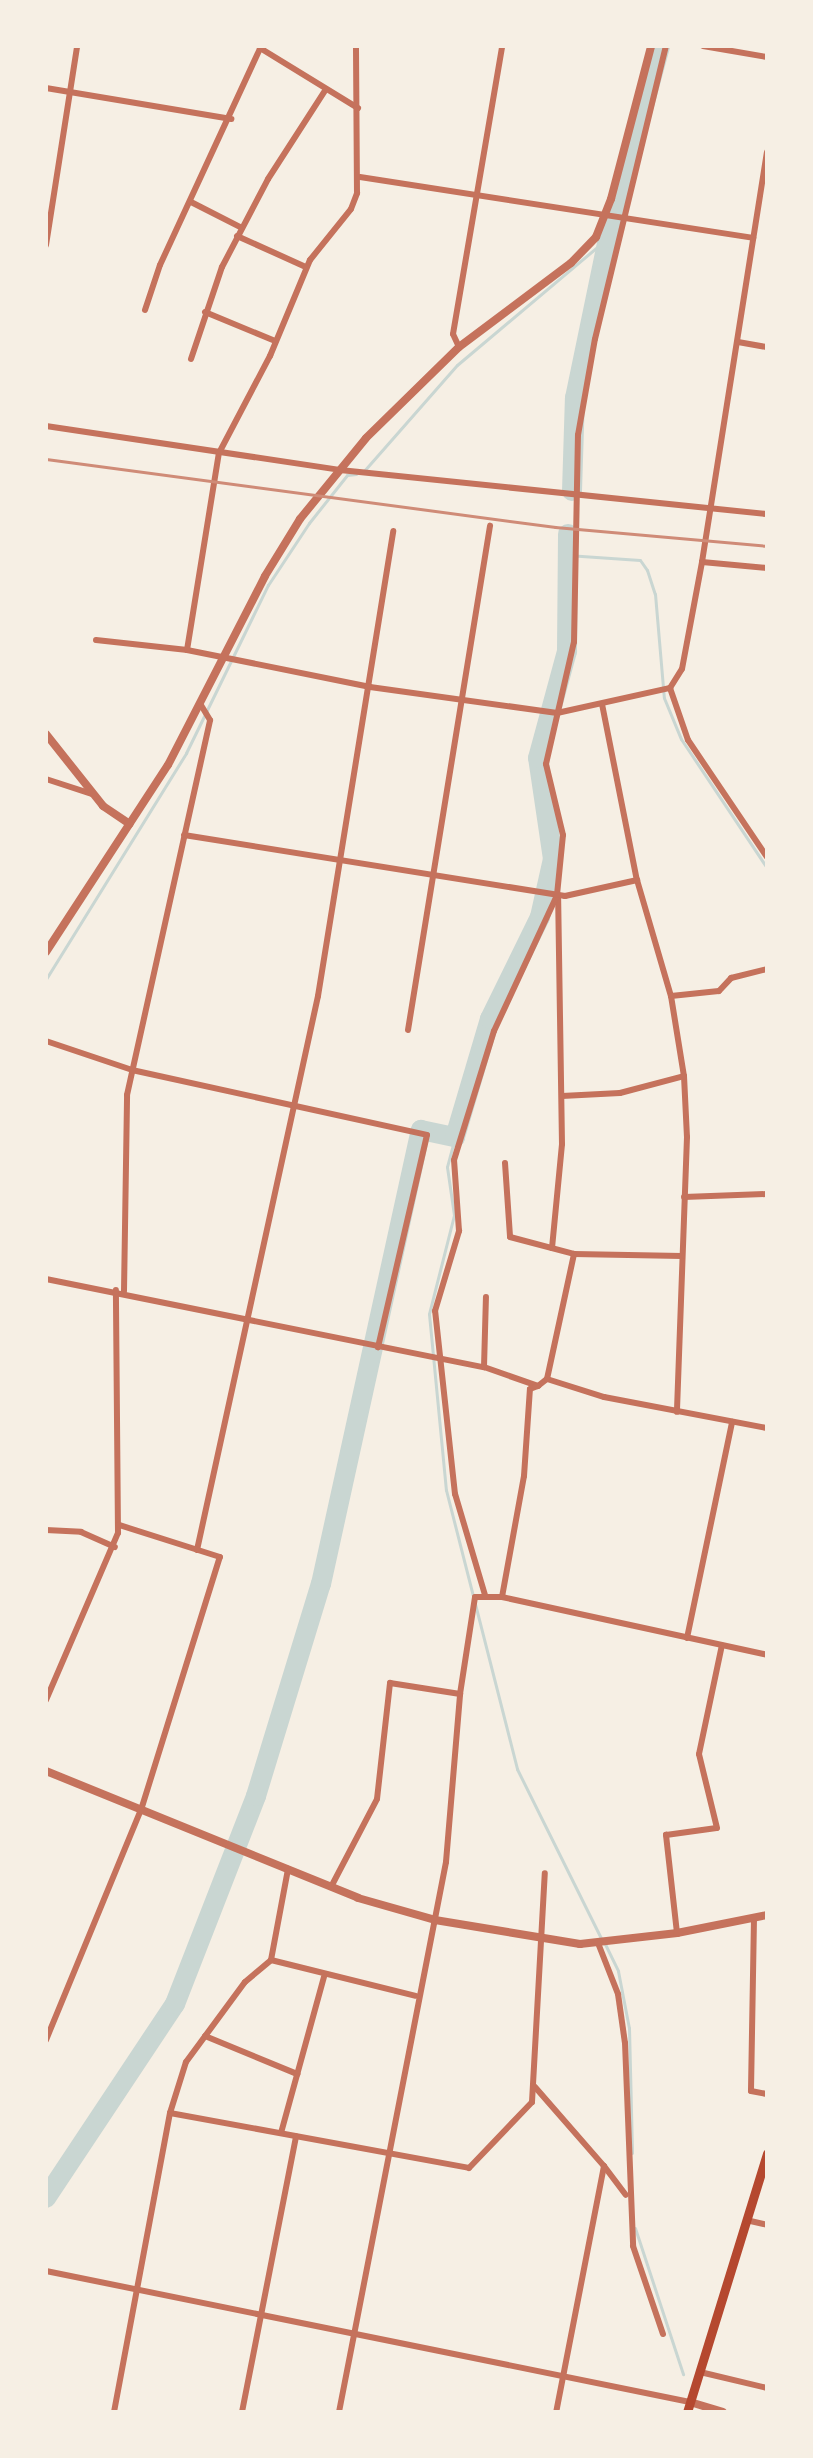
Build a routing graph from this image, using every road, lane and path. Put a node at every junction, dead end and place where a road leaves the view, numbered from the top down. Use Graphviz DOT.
graph roads {
  1 [pos="77,46"];
  2 [pos="356,46"];
  3 [pos="502,46"];
  4 [pos="651,46"];
  5 [pos="666,46"];
  6 [pos="703,46"];
  7 [pos="260,47"];
  8 [pos="767,57"];
  9 [pos="46,88"];
  10 [pos="326,89"];
  11 [pos="69,92"];
  12 [pos="358,108"];
  13 [pos="231,119"];
  14 [pos="767,152"];
  15 [pos="360,177"];
  16 [pos="477,196"];
  17 [pos="191,202"];
  18 [pos="606,216"];
  19 [pos="625,217"];
  20 [pos="242,228"];
  21 [pos="237,236"];
  22 [pos="753,238"];
  23 [pos="46,245"];
  24 [pos="306,267"];
  25 [pos="145,310"];
  26 [pos="205,312"];
  27 [pos="275,341"];
  28 [pos="738,342"];
  29 [pos="459,347"];
  30 [pos="767,347"];
  31 [pos="191,359"];
  32 [pos="46,426"];
  33 [pos="219,453"];
  34 [pos="340,470"];
  35 [pos="580,497"];
  36 [pos="710,508"];
  37 [pos="767,514"];
  38 [pos="490,526"];
  39 [pos="393,531"];
  40 [pos="702,562"];
  41 [pos="767,568"];
  42 [pos="96,640"];
  43 [pos="187,650"];
  44 [pos="225,658"];
  45 [pos="370,687"];
  46 [pos="670,688"];
  47 [pos="461,698"];
  48 [pos="602,704"];
  49 [pos="201,705"];
  50 [pos="557,713"];
  51 [pos="46,734"];
  52 [pos="46,779"];
  53 [pos="95,795"];
  54 [pos="130,824"];
  55 [pos="184,835"];
  56 [pos="767,857"];
  57 [pos="340,860"];
  58 [pos="433,876"];
  59 [pos="637,880"];
  60 [pos="557,895"];
  61 [pos="46,952"];
  62 [pos="767,969"];
  63 [pos="671,996"];
  64 [pos="408,1030"];
  65 [pos="46,1044"];
  66 [pos="132,1070"];
  67 [pos="684,1076"];
  68 [pos="562,1096"];
  69 [pos="295,1106"];
  70 [pos="505,1163"];
  71 [pos="767,1194"];
  72 [pos="684,1197"];
  73 [pos="552,1248"];
  74 [pos="574,1254"];
  75 [pos="682,1256"];
  76 [pos="46,1279"];
  77 [pos="120,1290"];
  78 [pos="486,1297"];
  79 [pos="248,1319"];
  80 [pos="378,1347"];
  81 [pos="439,1362"];
  82 [pos="484,1367"];
  83 [pos="547,1379"];
  84 [pos="538,1386"];
  85 [pos="677,1412"];
  86 [pos="732,1422"];
  87 [pos="767,1428"];
  88 [pos="119,1525"];
  89 [pos="46,1530"];
  90 [pos="115,1547"];
  91 [pos="197,1550"];
  92 [pos="485,1595"];
  93 [pos="502,1597"];
  94 [pos="687,1638"];
  95 [pos="722,1645"];
  96 [pos="767,1655"];
  97 [pos="460,1694"];
  98 [pos="46,1700"];
  99 [pos="46,1771"];
  100 [pos="141,1810"];
  101 [pos="288,1869"];
  102 [pos="545,1873"];
  103 [pos="331,1887"];
  104 [pos="767,1915"];
  105 [pos="754,1918"];
  106 [pos="435,1920"];
  107 [pos="677,1933"];
  108 [pos="542,1939"];
  109 [pos="598,1943"];
  110 [pos="271,1960"];
  111 [pos="324,1977"];
  112 [pos="416,1996"];
  113 [pos="205,2036"];
  114 [pos="46,2040"];
  115 [pos="297,2074"];
  116 [pos="535,2087"];
  117 [pos="767,2094"];
  118 [pos="170,2113"];
  119 [pos="281,2133"];
  120 [pos="296,2136"];
  121 [pos="388,2153"];
  122 [pos="767,2153"];
  123 [pos="604,2166"];
  124 [pos="764,2170"];
  125 [pos="628,2197"];
  126 [pos="746,2220"];
  127 [pos="767,2225"];
  128 [pos="46,2271"];
  129 [pos="136,2293"];
  130 [pos="260,2318"];
  131 [pos="663,2334"];
  132 [pos="354,2335"];
  133 [pos="700,2372"];
  134 [pos="562,2375"];
  135 [pos="767,2388"];
  136 [pos="690,2404"];
  137 [pos="114,2412"];
  138 [pos="242,2412"];
  139 [pos="339,2412"];
  140 [pos="556,2412"];
  141 [pos="723,2412"];
  1 -- 11 [label="street"];
  2 -- 12 [label="street"];
  3 -- 16 [label="street"];
  4 -- 18 [label="street"];
  5 -- 19 [label="street"];
  6 -- 8 [label="street"];
  7 -- 10 [label="street"];
  7 -- 13 [label="street"];
  9 -- 11 [label="street"];
  10 -- 12 [label="street"];
  10 -- 20 [label="street"];
  11 -- 13 [label="street"];
  11 -- 23 [label="street"];
  12 -- 15 [label="street"];
  13 -- 17 [label="street"];
  14 -- 22 [label="street"];
  15 -- 16 [label="street"];
  15 -- 24 [label="street"];
  16 -- 18 [label="street"];
  16 -- 29 [label="street"];
  17 -- 20 [label="street"];
  17 -- 25 [label="street"];
  18 -- 19 [label="street"];
  18 -- 29 [label="street"];
  19 -- 22 [label="street"];
  19 -- 35 [label="street"];
  20 -- 21 [label="street"];
  21 -- 24 [label="street"];
  21 -- 26 [label="street"];
  22 -- 28 [label="street"];
  24 -- 27 [label="street"];
  26 -- 27 [label="street"];
  26 -- 31 [label="street"];
  27 -- 33 [label="street"];
  28 -- 30 [label="street"];
  28 -- 36 [label="street"];
  29 -- 34 [label="street"];
  32 -- 33 [label="street"];
  33 -- 34 [label="street"];
  33 -- 43 [label="street"];
  34 -- 35 [label="street"];
  34 -- 44 [label="street"];
  35 -- 36 [label="street"];
  35 -- 50 [label="street"];
  36 -- 37 [label="street"];
  36 -- 40 [label="street"];
  38 -- 47 [label="street"];
  39 -- 45 [label="street"];
  40 -- 41 [label="street"];
  40 -- 46 [label="street"];
  42 -- 43 [label="street"];
  43 -- 44 [label="street"];
  44 -- 45 [label="street"];
  44 -- 49 [label="street"];
  45 -- 47 [label="street"];
  45 -- 57 [label="street"];
  46 -- 48 [label="street"];
  46 -- 56 [label="street"];
  47 -- 50 [label="street"];
  47 -- 58 [label="street"];
  48 -- 50 [label="street"];
  48 -- 59 [label="street"];
  49 -- 54 [label="street"];
  49 -- 55 [label="street"];
  50 -- 60 [label="street"];
  51 -- 53 [label="street"];
  52 -- 53 [label="street"];
  53 -- 54 [label="street"];
  54 -- 61 [label="street"];
  55 -- 57 [label="street"];
  55 -- 66 [label="street"];
  57 -- 58 [label="street"];
  57 -- 69 [label="street"];
  58 -- 60 [label="street"];
  58 -- 64 [label="street"];
  59 -- 60 [label="street"];
  59 -- 63 [label="street"];
  60 -- 68 [label="street"];
  60 -- 81 [label="street"];
  62 -- 63 [label="street"];
  63 -- 67 [label="street"];
  65 -- 66 [label="street"];
  66 -- 69 [label="street"];
  66 -- 77 [label="street"];
  67 -- 68 [label="street"];
  67 -- 72 [label="street"];
  68 -- 73 [label="street"];
  69 -- 79 [label="street"];
  69 -- 80 [label="street"];
  70 -- 73 [label="street"];
  71 -- 72 [label="street"];
  72 -- 75 [label="street"];
  73 -- 74 [label="street"];
  74 -- 75 [label="street"];
  74 -- 83 [label="street"];
  75 -- 85 [label="street"];
  76 -- 77 [label="street"];
  77 -- 79 [label="street"];
  77 -- 88 [label="street"];
  78 -- 82 [label="street"];
  79 -- 80 [label="street"];
  79 -- 91 [label="street"];
  80 -- 81 [label="street"];
  81 -- 82 [label="street"];
  81 -- 92 [label="street"];
  82 -- 84 [label="street"];
  83 -- 84 [label="street"];
  83 -- 85 [label="street"];
  84 -- 93 [label="street"];
  85 -- 86 [label="street"];
  86 -- 87 [label="street"];
  86 -- 94 [label="street"];
  88 -- 90 [label="street"];
  88 -- 91 [label="street"];
  89 -- 90 [label="street"];
  90 -- 98 [label="street"];
  91 -- 100 [label="street"];
  92 -- 93 [label="street"];
  92 -- 97 [label="street"];
  93 -- 94 [label="street"];
  94 -- 95 [label="street"];
  95 -- 96 [label="street"];
  95 -- 107 [label="street"];
  97 -- 103 [label="street"];
  97 -- 106 [label="street"];
  99 -- 100 [label="street"];
  100 -- 101 [label="street"];
  100 -- 114 [label="street"];
  101 -- 103 [label="street"];
  101 -- 110 [label="street"];
  102 -- 108 [label="street"];
  103 -- 106 [label="street"];
  104 -- 105 [label="street"];
  105 -- 107 [label="street"];
  105 -- 117 [label="street"];
  106 -- 108 [label="street"];
  106 -- 112 [label="street"];
  107 -- 109 [label="street"];
  108 -- 109 [label="street"];
  108 -- 116 [label="street"];
  109 -- 125 [label="street"];
  110 -- 111 [label="street"];
  110 -- 113 [label="street"];
  111 -- 112 [label="street"];
  111 -- 115 [label="street"];
  112 -- 121 [label="street"];
  113 -- 115 [label="street"];
  113 -- 118 [label="street"];
  115 -- 119 [label="street"];
  116 -- 121 [label="street"];
  116 -- 123 [label="street"];
  118 -- 119 [label="street"];
  118 -- 129 [label="street"];
  119 -- 120 [label="street"];
  120 -- 121 [label="street"];
  120 -- 130 [label="street"];
  121 -- 132 [label="street"];
  122 -- 124 [label="main road"];
  123 -- 125 [label="street"];
  123 -- 134 [label="street"];
  124 -- 126 [label="main road"];
  125 -- 131 [label="street"];
  126 -- 127 [label="street"];
  126 -- 133 [label="main road"];
  128 -- 129 [label="street"];
  129 -- 130 [label="street"];
  129 -- 137 [label="street"];
  130 -- 132 [label="street"];
  130 -- 138 [label="street"];
  132 -- 134 [label="street"];
  132 -- 139 [label="street"];
  133 -- 135 [label="street"];
  133 -- 136 [label="main road"];
  134 -- 136 [label="street"];
  134 -- 140 [label="street"];
  136 -- 141 [label="street"];
}
